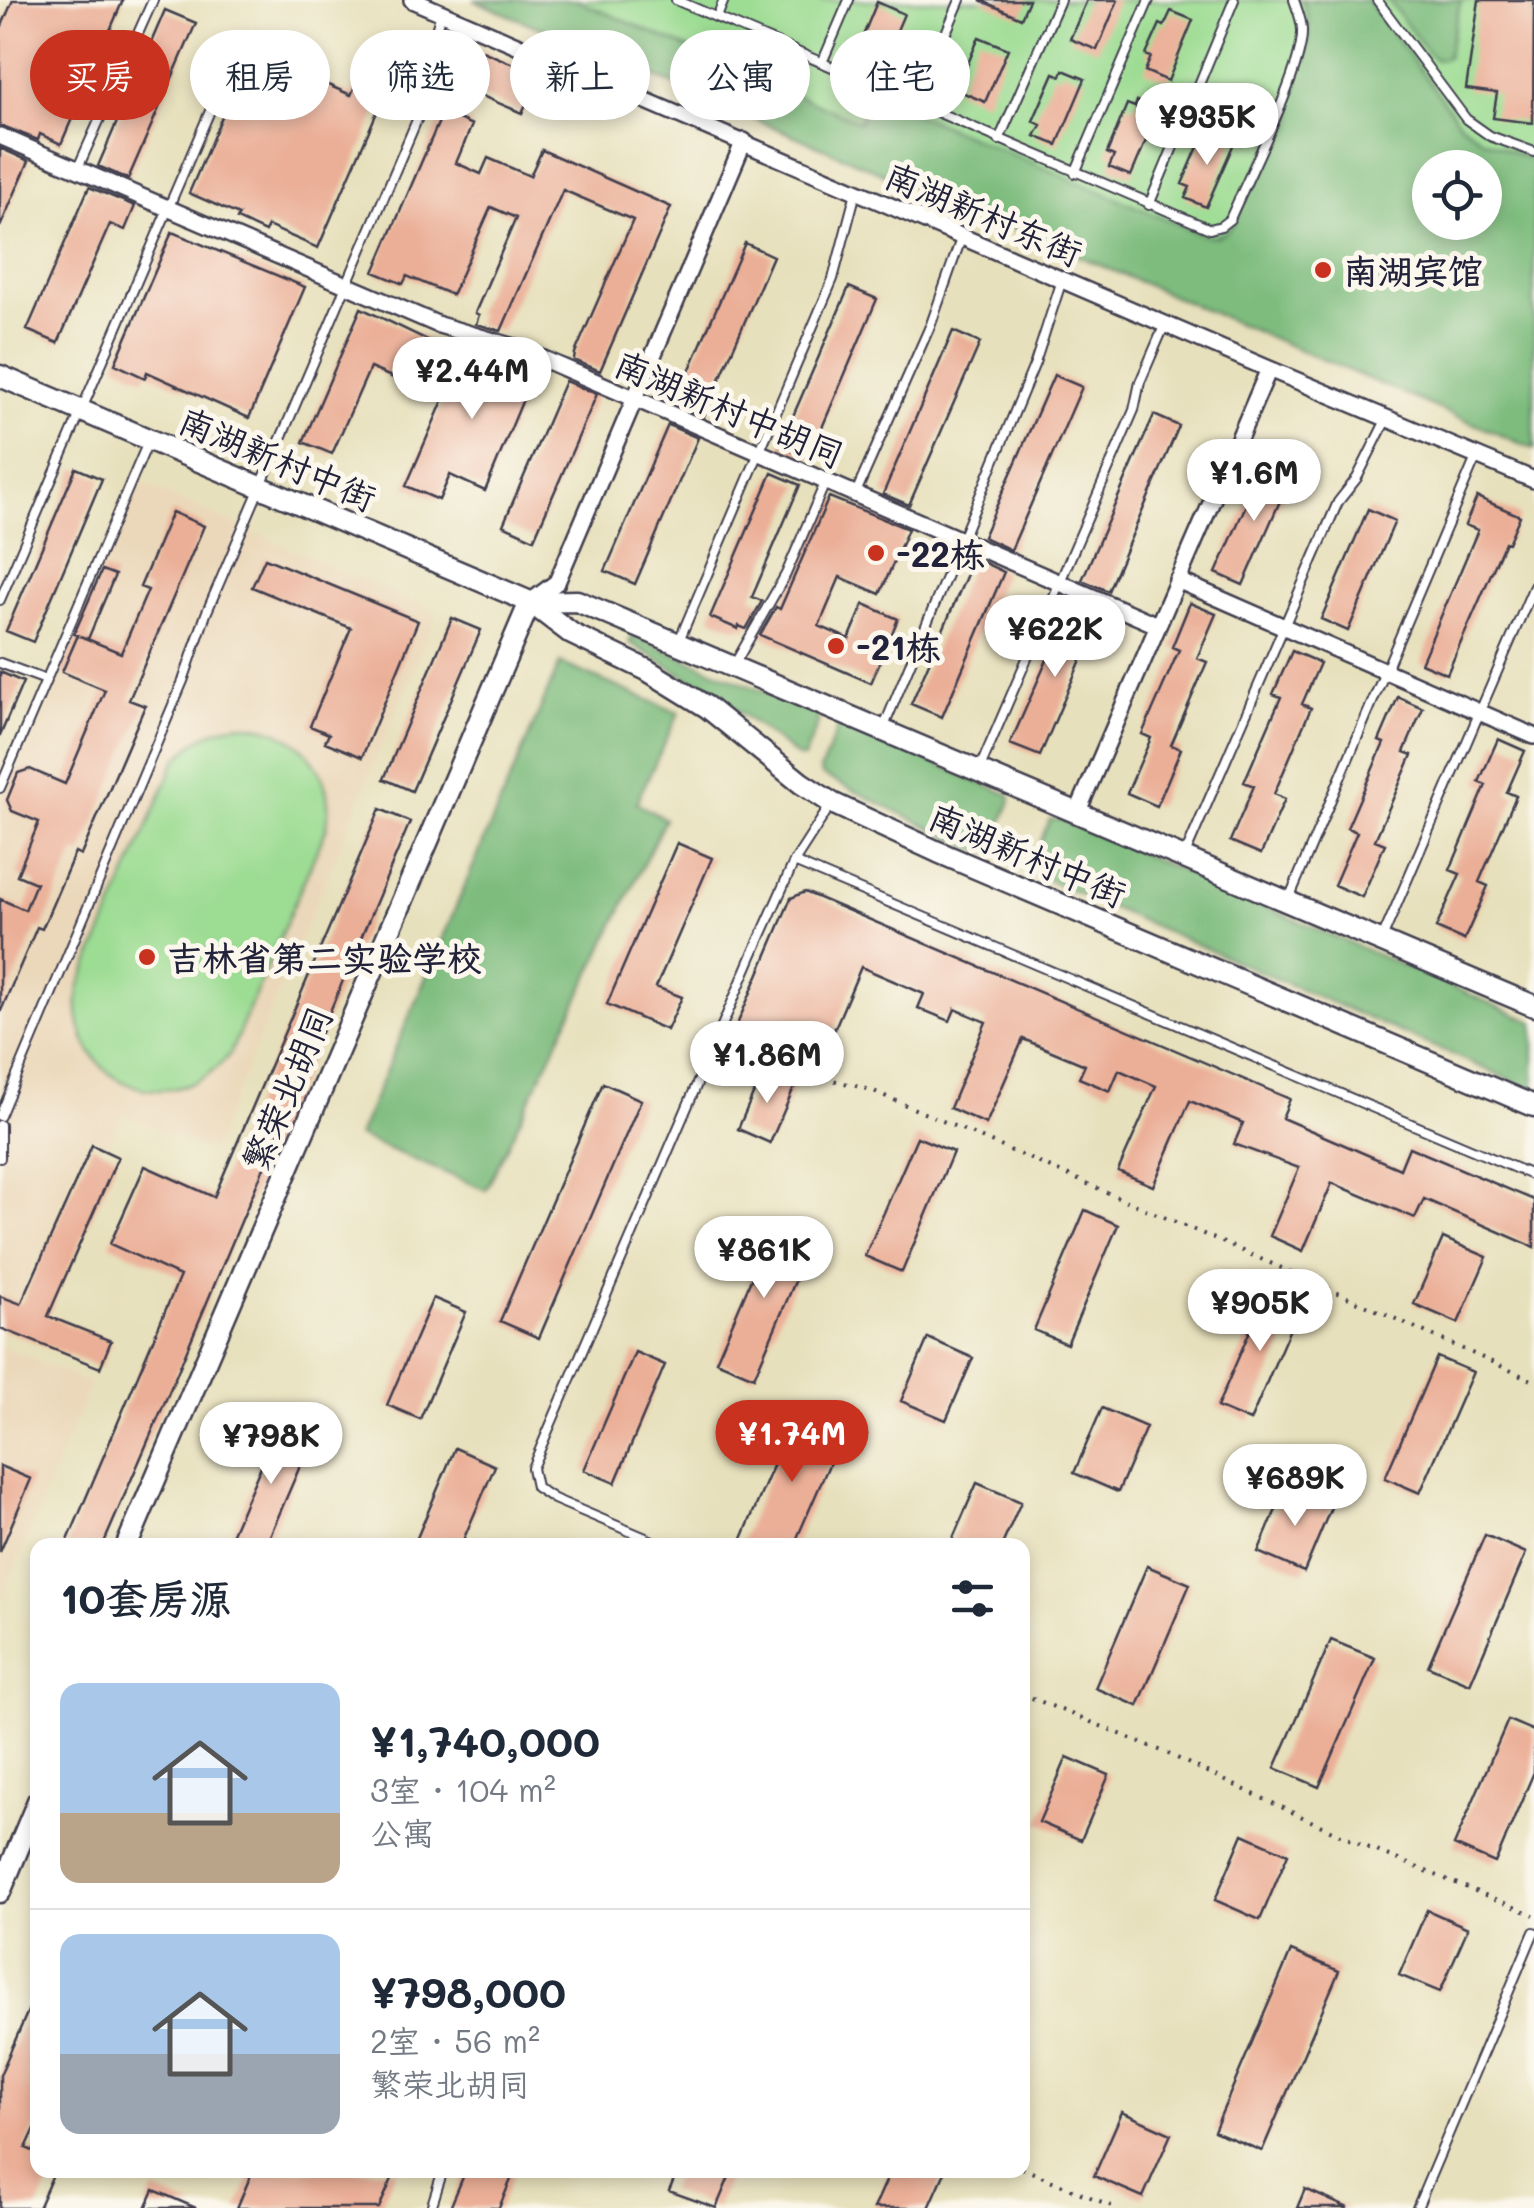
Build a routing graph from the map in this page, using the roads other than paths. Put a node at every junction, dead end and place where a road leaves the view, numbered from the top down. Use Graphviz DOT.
graph roads {
  1 [pos="152,0"];
  2 [pos="412,0"];
  3 [pos="676,0"];
  4 [pos="724,0"];
  5 [pos="850,0"];
  6 [pos="960,0"];
  7 [pos="1060,0"];
  8 [pos="1149,0"];
  9 [pos="1234,0"];
  10 [pos="1294,0"];
  11 [pos="1377,0"];
  12 [pos="441,12"];
  13 [pos="717,18"];
  14 [pos="947,30"];
  15 [pos="822,63"];
  16 [pos="830,66"];
  17 [pos="206,120"];
  18 [pos="955,120"];
  19 [pos="0,136"];
  20 [pos="1000,140"];
  21 [pos="744,141"];
  22 [pos="1534,152"];
  23 [pos="78,170"];
  24 [pos="1075,173"];
  25 [pos="856,190"];
  26 [pos="1148,205"];
  27 [pos="168,209"];
  28 [pos="962,236"];
  29 [pos="1062,280"];
  30 [pos="347,285"];
  31 [pos="1166,324"];
  32 [pos="1269,369"];
  33 [pos="0,376"];
  34 [pos="634,400"];
  35 [pos="82,410"];
  36 [pos="1387,418"];
  37 [pos="150,438"];
  38 [pos="758,454"];
  39 [pos="1477,455"];
  40 [pos="1534,480"];
  41 [pos="825,482"];
  42 [pos="262,486"];
  43 [pos="855,495"];
  44 [pos="962,541"];
  45 [pos="1177,580"];
  46 [pos="1060,583"];
  47 [pos="1534,586"];
  48 [pos="0,600"];
  49 [pos="530,602"];
  50 [pos="1157,624"];
  51 [pos="1283,627"];
  52 [pos="678,643"];
  53 [pos="0,663"];
  54 [pos="733,667"];
  55 [pos="1386,671"];
  56 [pos="46,680"];
  57 [pos="1479,712"];
  58 [pos="883,730"];
  59 [pos="1534,736"];
  60 [pos="979,770"];
  61 [pos="0,788"];
  62 [pos="832,803"];
  63 [pos="1078,812"];
  64 [pos="1184,856"];
  65 [pos="794,862"];
  66 [pos="1288,901"];
  67 [pos="1381,941"];
  68 [pos="1534,1006"];
  69 [pos="1534,1106"];
  70 [pos="0,1116"];
  71 [pos="0,1126"];
  72 [pos="0,1158"];
  73 [pos="1534,1176"];
  74 [pos="130,1538"];
  75 [pos="645,1538"];
  76 [pos="30,1820"];
  77 [pos="0,1892"];
  78 [pos="1534,1932"];
  79 [pos="441,2178"];
  80 [pos="432,2208"];
  81 [pos="1418,2208"];
  1 -- 23 [label="lane"];
  2 -- 12 [label="street, 南湖新村东街"];
  3 -- 13 [label="lane"];
  4 -- 13 [label="lane"];
  5 -- 15 [label="lane"];
  6 -- 14 [label="lane"];
  7 -- 20 [label="lane"];
  8 -- 24 [label="lane"];
  9 -- 26 [label="lane"];
  10 -- 26 [label="lane"];
  11 -- 22 [label="lane"];
  12 -- 21 [label="street, 南湖新村东街"];
  12 -- 30 [label="lane"];
  13 -- 15 [label="lane"];
  15 -- 16 [label="lane"];
  17 -- 27 [label="lane"];
  18 -- 20 [label="lane"];
  19 -- 23 [label="street, 南湖新村中胡同"];
  20 -- 24 [label="lane"];
  21 -- 25 [label="street, 南湖新村东街"];
  21 -- 34 [label="street"];
  23 -- 27 [label="street, 南湖新村中胡同"];
  24 -- 26 [label="lane"];
  25 -- 28 [label="street, 南湖新村东街"];
  25 -- 38 [label="lane"];
  27 -- 30 [label="street, 南湖新村中胡同"];
  27 -- 35 [label="lane"];
  28 -- 29 [label="street, 南湖新村东街"];
  28 -- 43 [label="lane"];
  29 -- 31 [label="street, 南湖新村东街"];
  29 -- 44 [label="lane"];
  30 -- 34 [label="street, 南湖新村中胡同"];
  30 -- 42 [label="lane"];
  31 -- 32 [label="street, 南湖新村东街"];
  31 -- 46 [label="lane"];
  32 -- 36 [label="street, 南湖新村东街"];
  32 -- 45 [label="street"];
  33 -- 35 [label="street, 南湖新村中街"];
  34 -- 38 [label="street, 南湖新村中胡同"];
  34 -- 49 [label="street"];
  35 -- 37 [label="street, 南湖新村中街"];
  35 -- 48 [label="lane"];
  36 -- 39 [label="street, 南湖新村东街"];
  36 -- 51 [label="lane"];
  37 -- 42 [label="street, 南湖新村中街"];
  37 -- 56 [label="lane"];
  38 -- 41 [label="street, 南湖新村中胡同"];
  38 -- 52 [label="lane"];
  39 -- 40 [label="street, 南湖新村东街"];
  39 -- 55 [label="lane"];
  41 -- 43 [label="street, 南湖新村中胡同"];
  41 -- 54 [label="lane"];
  42 -- 49 [label="street, 南湖新村中街"];
  42 -- 70 [label="lane"];
  43 -- 44 [label="street, 南湖新村中胡同"];
  44 -- 46 [label="street, 南湖新村中胡同"];
  44 -- 58 [label="lane"];
  45 -- 50 [label="street"];
  45 -- 51 [label="street"];
  46 -- 50 [label="street, 南湖新村中胡同"];
  46 -- 60 [label="lane"];
  47 -- 57 [label="lane"];
  49 -- 52 [label="street, 南湖新村中街"];
  49 -- 62 [label="street, 南湖新村中街"];
  49 -- 74 [label="street, 繁荣北胡同"];
  50 -- 63 [label="street"];
  51 -- 55 [label="street"];
  51 -- 64 [label="lane"];
  52 -- 54 [label="street, 南湖新村中街"];
  53 -- 56 [label="lane"];
  54 -- 58 [label="street, 南湖新村中街"];
  55 -- 57 [label="street"];
  55 -- 66 [label="lane"];
  56 -- 61 [label="lane"];
  57 -- 59 [label="street"];
  57 -- 67 [label="lane"];
  58 -- 60 [label="street, 南湖新村中街"];
  60 -- 63 [label="street, 南湖新村中街"];
  62 -- 65 [label="lane"];
  62 -- 69 [label="street, 南湖新村中街"];
  63 -- 64 [label="street, 南湖新村中街"];
  64 -- 66 [label="street, 南湖新村中街"];
  65 -- 73 [label="lane"];
  65 -- 75 [label="lane"];
  66 -- 67 [label="street, 南湖新村中街"];
  67 -- 68 [label="street, 南湖新村中街"];
  71 -- 72 [label="lane"];
  76 -- 77 [label="street"];
  78 -- 81 [label="lane"];
  79 -- 80 [label="lane"];
}
